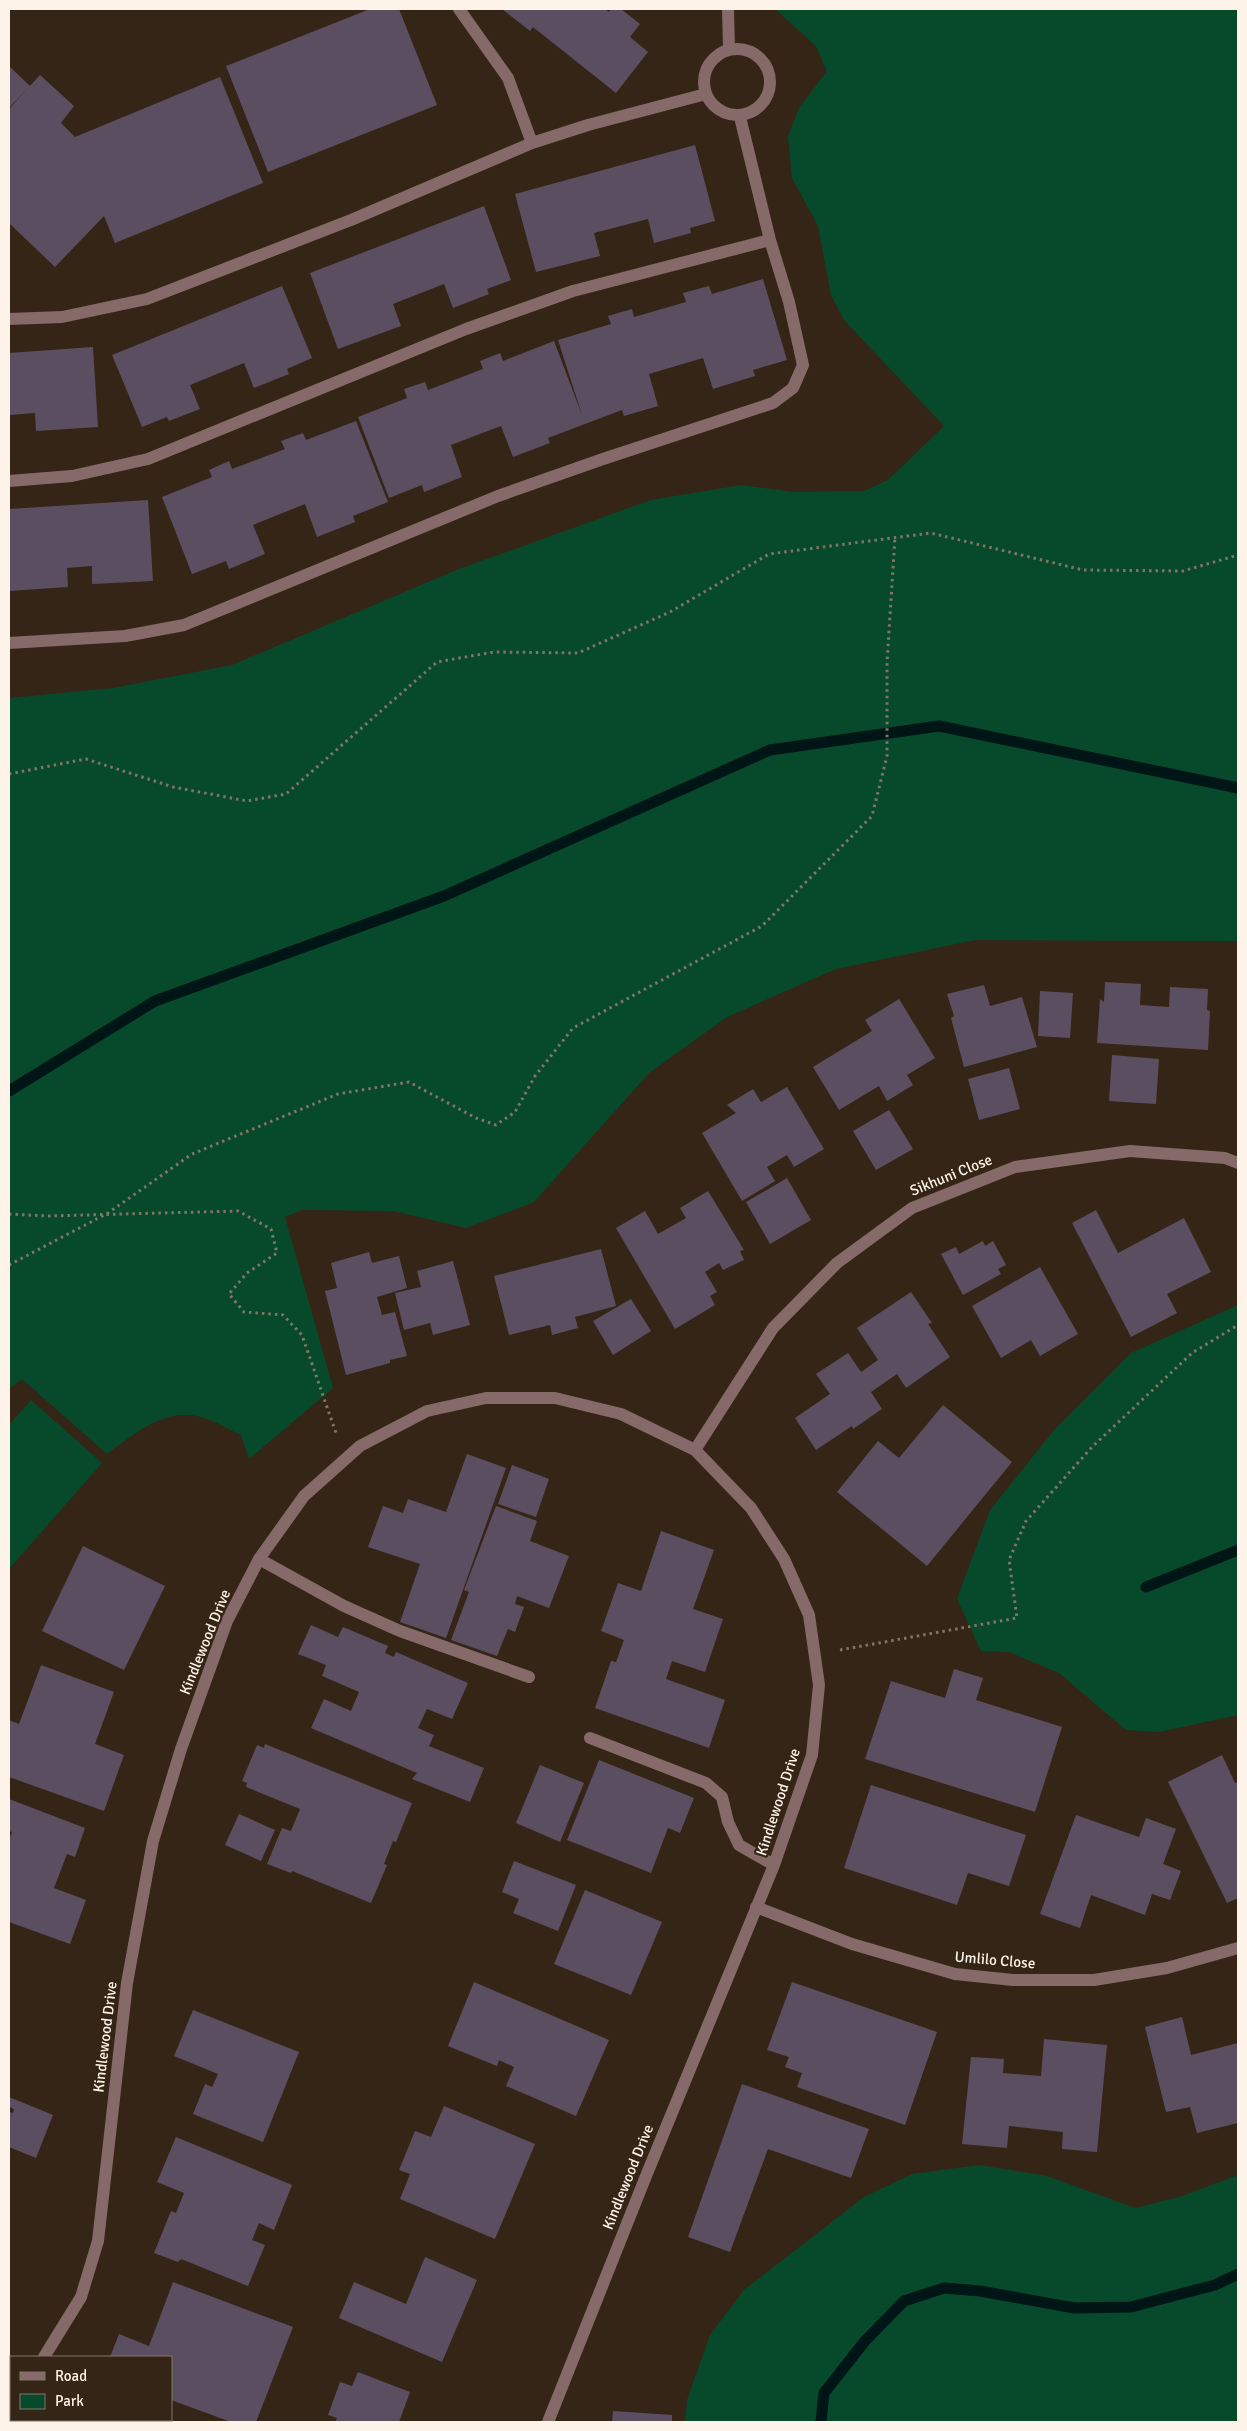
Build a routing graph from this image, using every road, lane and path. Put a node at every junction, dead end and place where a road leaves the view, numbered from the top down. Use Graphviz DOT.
graph roads {
  1 [pos="459,9"];
  2 [pos="728,9"];
  3 [pos="729,49"];
  4 [pos="706,94"];
  5 [pos="740,116"];
  6 [pos="532,143"];
  7 [pos="770,240"];
  8 [pos="9,320"];
  9 [pos="9,481"];
  10 [pos="895,537"];
  11 [pos="1238,555"];
  12 [pos="9,642"];
  13 [pos="9,774"];
  14 [pos="1238,1163"];
  15 [pos="108,1213"];
  16 [pos="9,1214"];
  17 [pos="9,1265"];
  18 [pos="1238,1325"];
  19 [pos="695,1450"];
  20 [pos="345,1459"];
  21 [pos="259,1559"];
  22 [pos="815,1655"];
  23 [pos="529,1677"];
  24 [pos="590,1738"];
  25 [pos="774,1865"];
  26 [pos="756,1907"];
  27 [pos="1238,1948"];
  28 [pos="45,2356"];
  29 [pos="548,2422"];
  1 -- 6 [label="street"];
  2 -- 3 [label="street"];
  3 -- 4 [label="street"];
  3 -- 5 [label="street"];
  4 -- 5 [label="street"];
  4 -- 6 [label="street"];
  5 -- 7 [label="street"];
  6 -- 8 [label="street"];
  7 -- 9 [label="street"];
  7 -- 12 [label="street"];
  10 -- 11 [label="path"];
  10 -- 13 [label="path"];
  10 -- 15 [label="path"];
  14 -- 19 [label="street, Sikhuni Close"];
  15 -- 16 [label="path"];
  15 -- 17 [label="path"];
  15 -- 20 [label="path"];
  18 -- 22 [label="path"];
  19 -- 20 [label="street, Kindlewood Drive"];
  19 -- 22 [label="street, Kindlewood Drive"];
  20 -- 21 [label="street, Kindlewood Drive"];
  21 -- 23 [label="street"];
  21 -- 28 [label="street, Kindlewood Drive"];
  22 -- 25 [label="street, Kindlewood Drive"];
  24 -- 25 [label="street"];
  25 -- 26 [label="street, Kindlewood Drive"];
  26 -- 27 [label="street, Umlilo Close"];
  26 -- 29 [label="street, Kindlewood Drive"];
}
